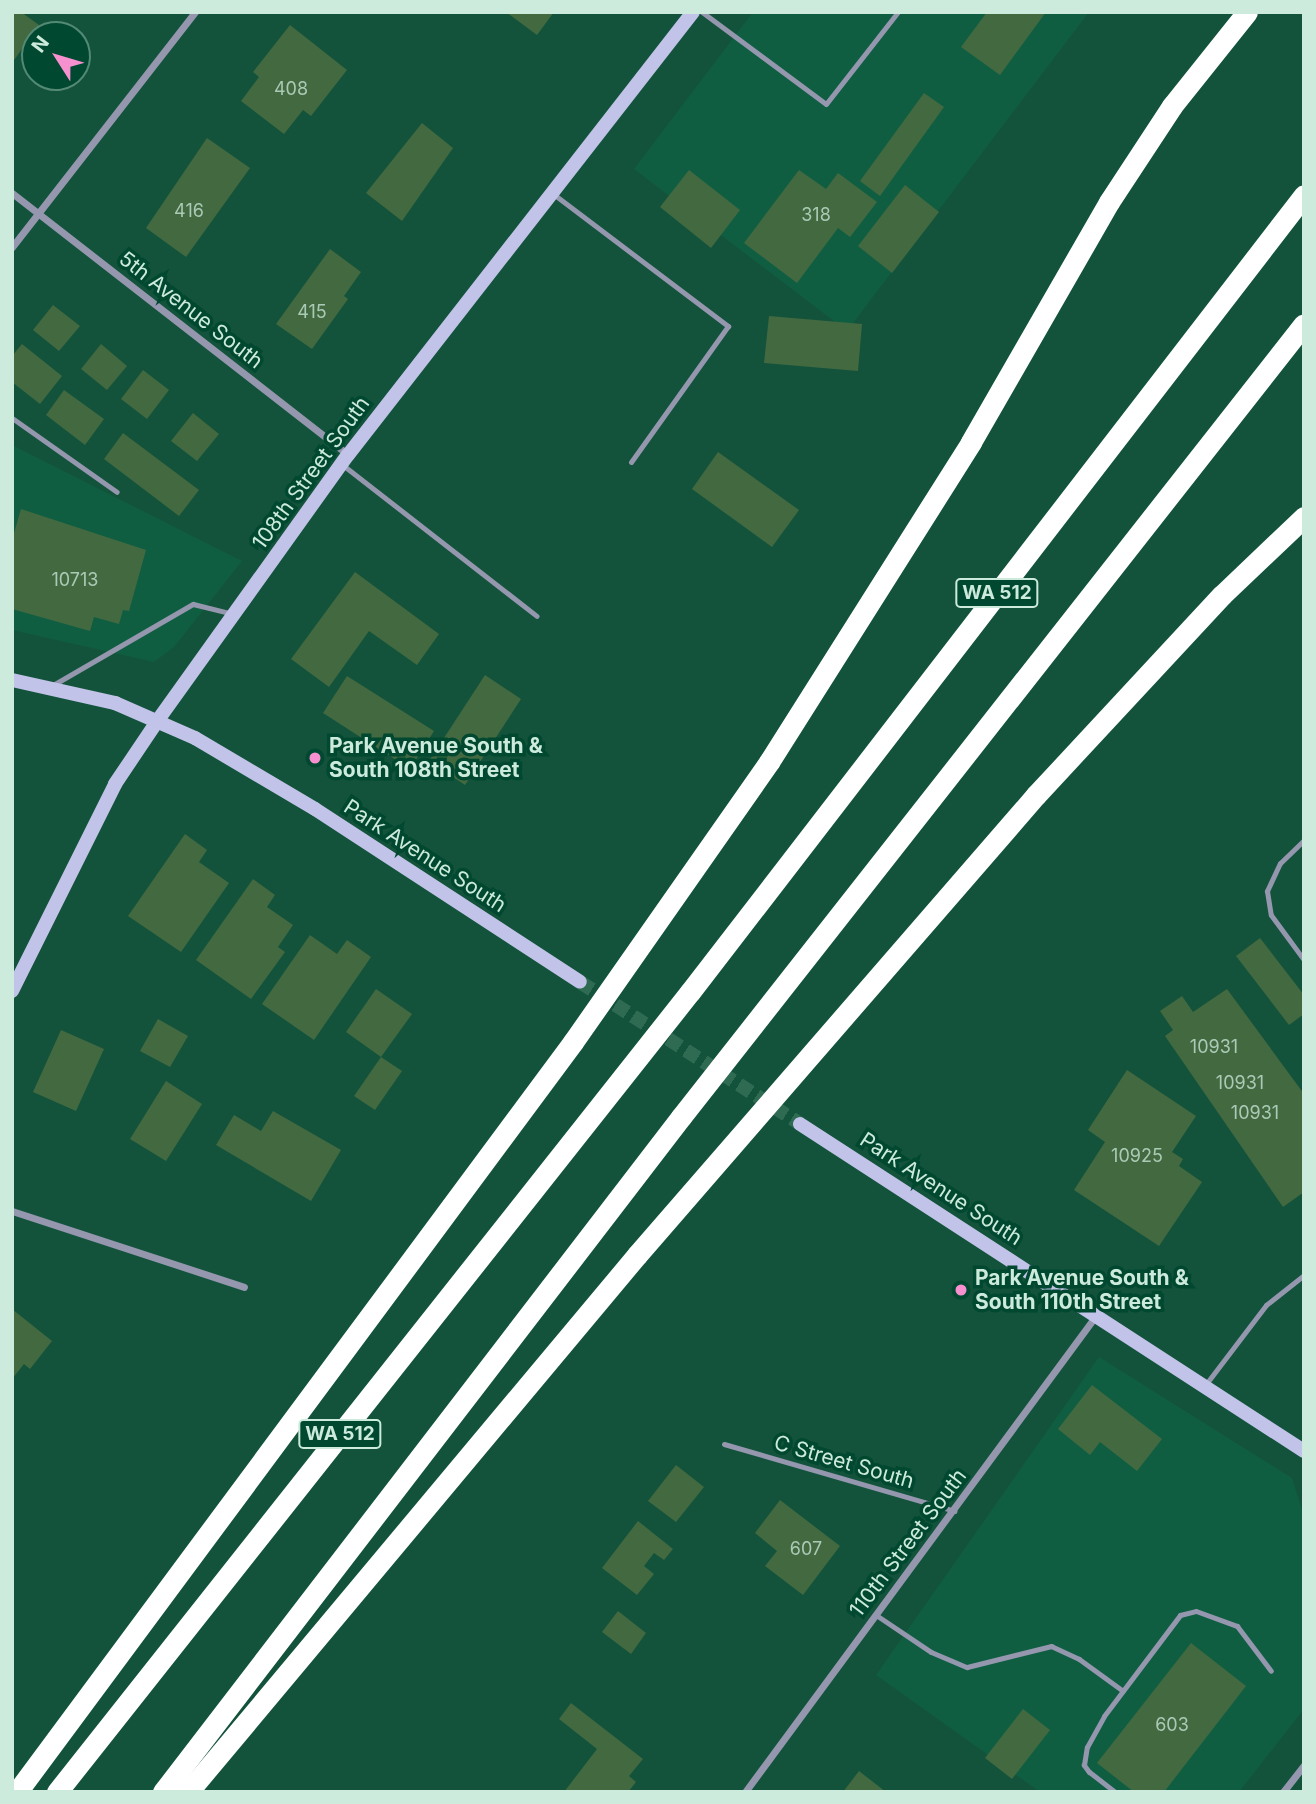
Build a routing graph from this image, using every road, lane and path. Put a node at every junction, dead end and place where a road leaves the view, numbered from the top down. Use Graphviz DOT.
graph roads {
  1 [pos="195,12"];
  2 [pos="693,12"];
  3 [pos="702,12"];
  4 [pos="898,12"];
  5 [pos="1247,12"];
  6 [pos="12,193"];
  7 [pos="552,193"];
  8 [pos="1304,195"];
  9 [pos="38,213"];
  10 [pos="12,247"];
  11 [pos="1304,324"];
  12 [pos="12,418"];
  13 [pos="345,459"];
  14 [pos="631,462"];
  15 [pos="117,492"];
  16 [pos="1304,517"];
  17 [pos="236,615"];
  18 [pos="537,616"];
  19 [pos="12,680"];
  20 [pos="51,687"];
  21 [pos="158,720"];
  22 [pos="1304,840"];
  23 [pos="1304,960"];
  24 [pos="580,982"];
  25 [pos="12,991"];
  26 [pos="800,1124"];
  27 [pos="12,1211"];
  28 [pos="1304,1275"];
  29 [pos="244,1287"];
  30 [pos="1097,1313"];
  31 [pos="1205,1385"];
  32 [pos="724,1444"];
  33 [pos="1304,1451"];
  34 [pos="954,1511"];
  35 [pos="876,1615"];
  36 [pos="1271,1671"];
  37 [pos="1123,1691"];
  38 [pos="1304,1765"];
  39 [pos="17,1792"];
  40 [pos="57,1792"];
  41 [pos="163,1792"];
  42 [pos="188,1792"];
  43 [pos="745,1792"];
  44 [pos="1115,1792"];
  45 [pos="1283,1792"];
  1 -- 9 [label="street"];
  2 -- 7 [label="main road, 108th Street South"];
  3 -- 4 [label="lane"];
  5 -- 39 [label="highway"];
  6 -- 9 [label="street, 5th Avenue South"];
  7 -- 13 [label="main road, 108th Street South"];
  7 -- 14 [label="lane"];
  8 -- 40 [label="highway, WA 512"];
  9 -- 10 [label="street"];
  9 -- 13 [label="street, 5th Avenue South"];
  11 -- 41 [label="highway"];
  12 -- 15 [label="lane"];
  13 -- 17 [label="main road, 108th Street South"];
  13 -- 18 [label="lane"];
  16 -- 42 [label="highway"];
  17 -- 20 [label="lane"];
  17 -- 21 [label="main road, 108th Street South"];
  19 -- 20 [label="main road, Park Avenue South"];
  20 -- 21 [label="main road, Park Avenue South"];
  21 -- 24 [label="main road, Park Avenue South"];
  21 -- 25 [label="main road, 108th Street South"];
  22 -- 23 [label="lane"];
  26 -- 30 [label="main road, Park Avenue South"];
  27 -- 29 [label="street"];
  28 -- 31 [label="lane"];
  30 -- 31 [label="main road, Park Avenue South"];
  30 -- 34 [label="street, 110th Street South"];
  31 -- 33 [label="main road, Park Avenue South"];
  32 -- 34 [label="lane, C Street South"];
  34 -- 35 [label="street, 110th Street South"];
  35 -- 37 [label="lane"];
  35 -- 43 [label="street, 110th Street South"];
  36 -- 37 [label="lane"];
  37 -- 44 [label="lane"];
  38 -- 45 [label="street"];
}
